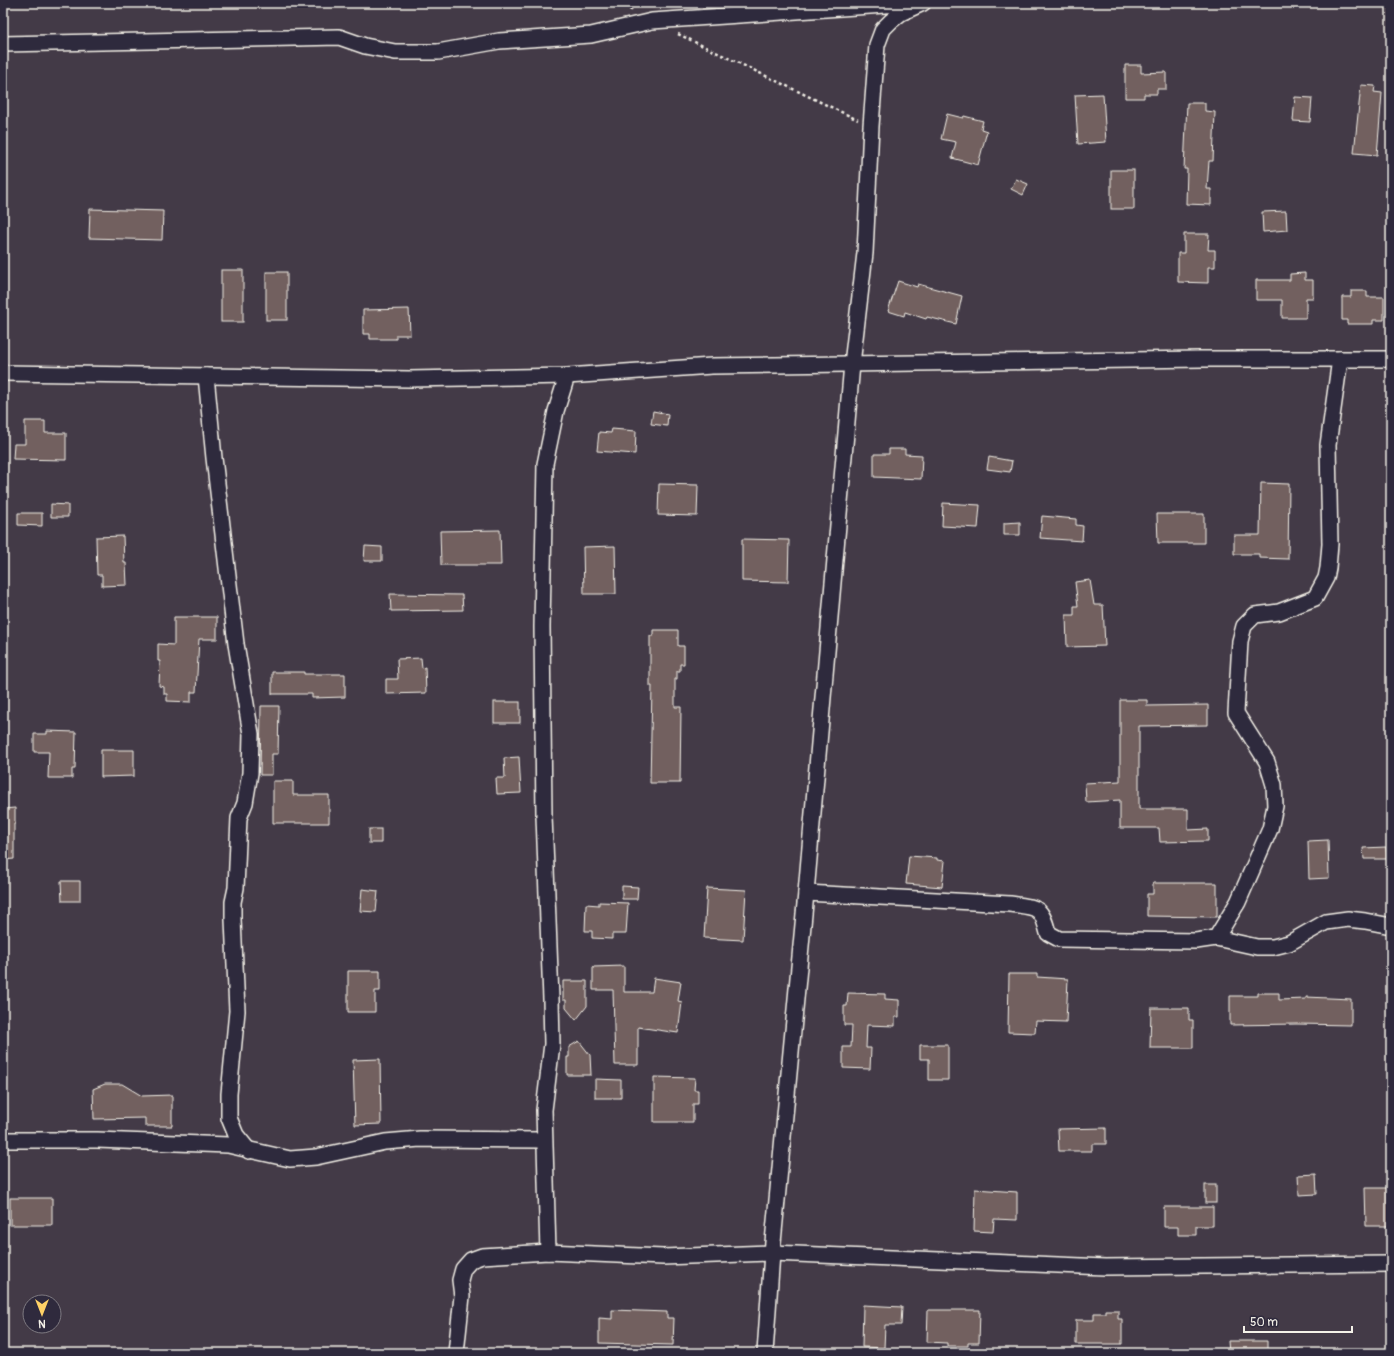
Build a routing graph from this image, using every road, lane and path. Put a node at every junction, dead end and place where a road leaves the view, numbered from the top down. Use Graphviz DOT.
graph roads {
  1 [pos="618,3"];
  2 [pos="919,3"];
  3 [pos="923,3"];
  4 [pos="652,21"];
  5 [pos="674,32"];
  6 [pos="3,44"];
  7 [pos="871,126"];
  8 [pos="1340,359"];
  9 [pos="1391,359"];
  10 [pos="852,364"];
  11 [pos="3,373"];
  12 [pos="206,376"];
  13 [pos="567,376"];
  14 [pos="806,893"];
  15 [pos="1391,926"];
  16 [pos="1216,938"];
  17 [pos="3,1140"];
  18 [pos="544,1140"];
  19 [pos="249,1151"];
  20 [pos="548,1252"];
  21 [pos="772,1253"];
  22 [pos="1391,1264"];
  23 [pos="456,1353"];
  24 [pos="765,1353"];
  1 -- 4 [label="path"];
  2 -- 4 [label="street"];
  3 -- 7 [label="street"];
  4 -- 6 [label="street"];
  5 -- 7 [label="path"];
  7 -- 10 [label="street"];
  8 -- 9 [label="street"];
  8 -- 10 [label="street"];
  8 -- 16 [label="street"];
  10 -- 13 [label="street"];
  10 -- 14 [label="street"];
  11 -- 12 [label="street"];
  12 -- 13 [label="street"];
  12 -- 19 [label="street"];
  13 -- 18 [label="street"];
  14 -- 16 [label="street"];
  14 -- 21 [label="street"];
  15 -- 16 [label="street"];
  17 -- 19 [label="street"];
  18 -- 19 [label="street"];
  18 -- 20 [label="street"];
  20 -- 21 [label="street"];
  20 -- 23 [label="street"];
  21 -- 22 [label="street"];
  21 -- 24 [label="street"];
}
